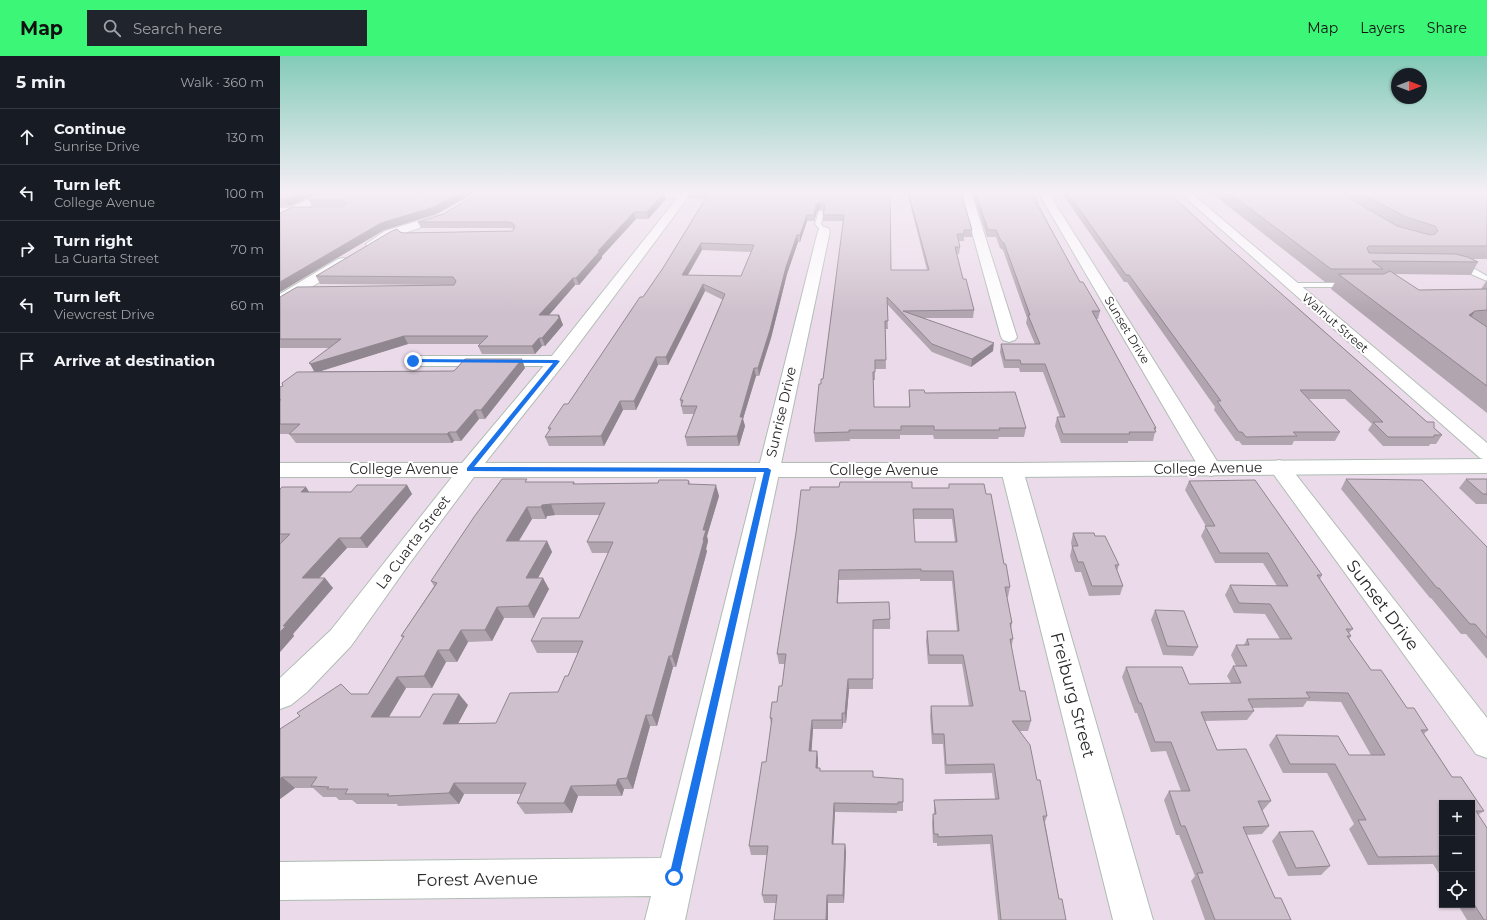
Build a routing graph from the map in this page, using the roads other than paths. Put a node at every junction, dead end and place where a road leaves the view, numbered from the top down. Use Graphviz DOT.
graph roads {
  1 [pos="394,232"];
  2 [pos="656,232"];
  3 [pos="820,232"];
  4 [pos="978,232"];
  5 [pos="1067,232"];
  6 [pos="1230,232"];
  7 [pos="389,234"];
  8 [pos="427,234"];
  9 [pos="363,250"];
  10 [pos="350,258"];
  11 [pos="1448,263"];
  12 [pos="1487,279"];
  13 [pos="1291,285"];
  14 [pos="1359,285"];
  15 [pos="298,289"];
  16 [pos="321,289"];
  17 [pos="280,300"];
  18 [pos="1010,337"];
  19 [pos="413,361"];
  20 [pos="557,361"];
  21 [pos="1487,454"];
  22 [pos="1487,466"];
  23 [pos="1279,467"];
  24 [pos="469,469"];
  25 [pos="1211,469"];
  26 [pos="280,470"];
  27 [pos="768,470"];
  28 [pos="1012,470"];
  29 [pos="280,696"];
  30 [pos="1487,743"];
  31 [pos="674,877"];
  32 [pos="280,880"];
  33 [pos="665,920"];
  34 [pos="1133,920"];
  1 -- 7 [label="street"];
  2 -- 20 [label="street, La Cuarta Street"];
  3 -- 27 [label="street, Sunrise Drive"];
  4 -- 18 [label="street"];
  5 -- 25 [label="street, Sunset Drive"];
  6 -- 13 [label="street, Walnut Street"];
  7 -- 8 [label="street"];
  7 -- 9 [label="street"];
  10 -- 15 [label="street"];
  11 -- 12 [label="lane"];
  13 -- 14 [label="lane"];
  13 -- 21 [label="street, Walnut Street"];
  15 -- 16 [label="street"];
  15 -- 17 [label="street"];
  19 -- 20 [label="street"];
  20 -- 24 [label="street, La Cuarta Street"];
  22 -- 23 [label="street, College Avenue"];
  23 -- 25 [label="street, College Avenue"];
  23 -- 30 [label="street, Sunset Drive"];
  24 -- 26 [label="street, College Avenue"];
  24 -- 27 [label="street, College Avenue"];
  24 -- 29 [label="street, La Cuarta Street"];
  25 -- 28 [label="street, College Avenue"];
  27 -- 28 [label="street, College Avenue"];
  27 -- 31 [label="street, Sunrise Drive"];
  28 -- 34 [label="street, Freiburg Street"];
  31 -- 32 [label="street, Forest Avenue"];
  31 -- 33 [label="street, Sunrise Drive"];
}
